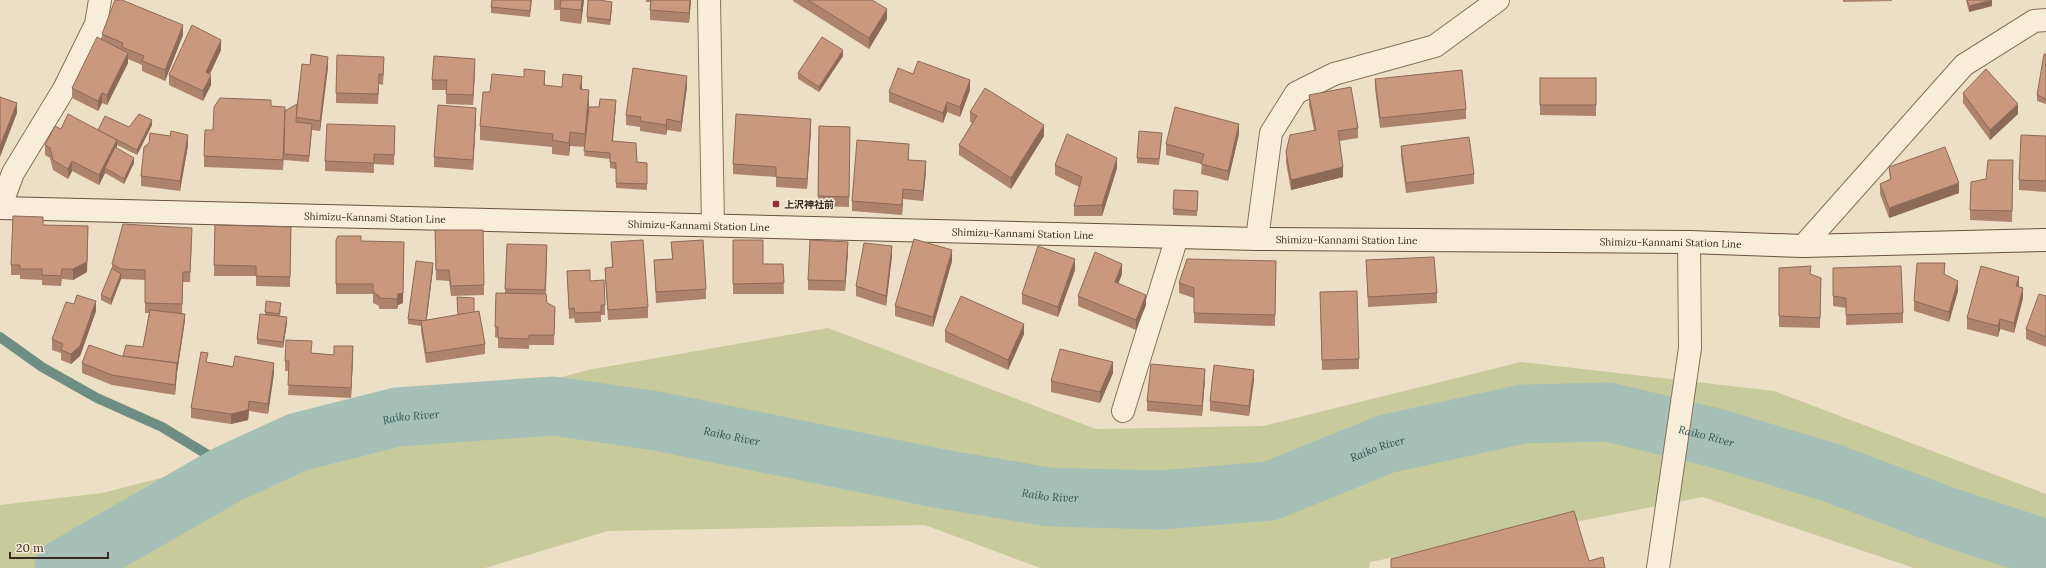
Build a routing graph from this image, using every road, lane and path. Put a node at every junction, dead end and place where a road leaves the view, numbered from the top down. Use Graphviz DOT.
graph roads {
  1 [pos="100,0"];
  2 [pos="709,0"];
  3 [pos="1498,0"];
  4 [pos="2046,20"];
  5 [pos="0,208"];
  6 [pos="713,225"];
  7 [pos="1177,237"];
  8 [pos="1257,239"];
  9 [pos="2046,240"];
  10 [pos="1689,242"];
  11 [pos="1803,246"];
  12 [pos="1123,411"];
  13 [pos="1658,568"];
  1 -- 5 [label="main road"];
  2 -- 6 [label="main road"];
  3 -- 8 [label="main road"];
  4 -- 11 [label="main road"];
  5 -- 6 [label="main road, Shimizu-Kannami Station Line"];
  6 -- 7 [label="main road, Shimizu-Kannami Station Line"];
  7 -- 8 [label="main road, Shimizu-Kannami Station Line"];
  7 -- 12 [label="main road"];
  8 -- 10 [label="main road, Shimizu-Kannami Station Line"];
  9 -- 11 [label="main road, Shimizu-Kannami Station Line"];
  10 -- 11 [label="main road, Shimizu-Kannami Station Line"];
  10 -- 13 [label="main road"];
}
